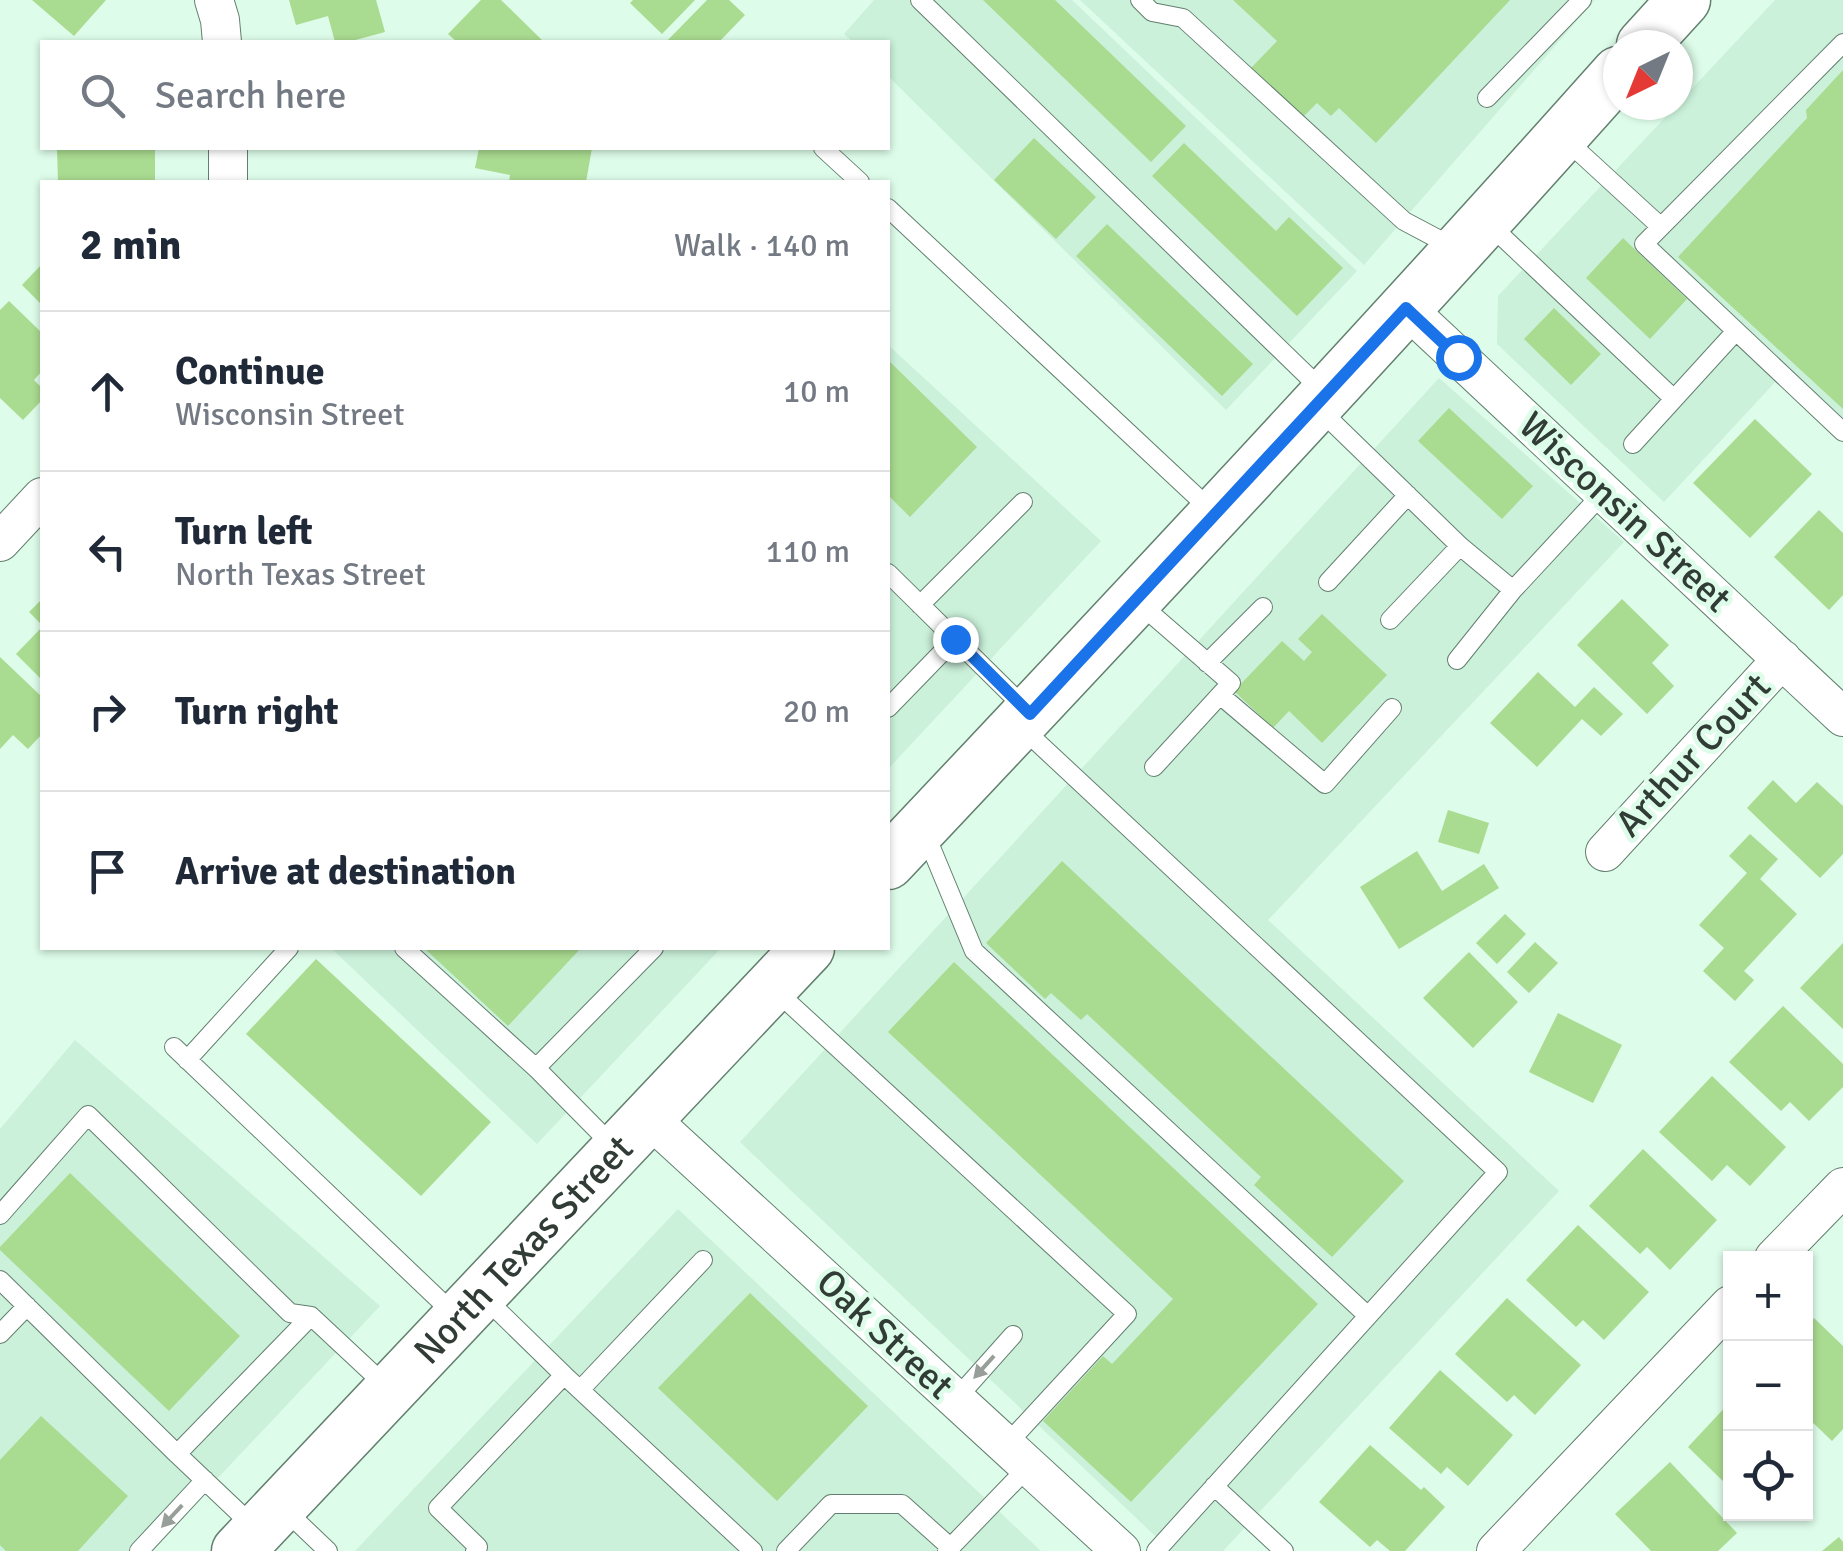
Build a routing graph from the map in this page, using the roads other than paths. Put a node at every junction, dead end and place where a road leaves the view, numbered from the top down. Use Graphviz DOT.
graph roads {
  1 [pos="214,0"];
  2 [pos="920,0"];
  3 [pos="1140,0"];
  4 [pos="1582,0"];
  5 [pos="1684,0"];
  6 [pos="1657,30"];
  7 [pos="222,40"];
  8 [pos="1843,43"];
  9 [pos="1603,91"];
  10 [pos="1487,98"];
  11 [pos="1562,136"];
  12 [pos="228,150"];
  13 [pos="824,150"];
  14 [pos="228,180"];
  15 [pos="858,180"];
  16 [pos="890,210"];
  17 [pos="1661,226"];
  18 [pos="1473,236"];
  19 [pos="1406,308"];
  20 [pos="1736,332"];
  21 [pos="1674,399"];
  22 [pos="1322,400"];
  23 [pos="1843,432"];
  24 [pos="1633,444"];
  25 [pos="1604,492"];
  26 [pos="1408,495"];
  27 [pos="40,499"];
  28 [pos="1022,502"];
  29 [pos="1216,515"];
  30 [pos="0,542"];
  31 [pos="1460,546"];
  32 [pos="890,575"];
  33 [pos="1328,582"];
  34 [pos="1513,590"];
  35 [pos="1136,601"];
  36 [pos="920,605"];
  37 [pos="1263,607"];
  38 [pos="1390,620"];
  39 [pos="955,639"];
  40 [pos="1782,658"];
  41 [pos="1457,660"];
  42 [pos="1207,663"];
  43 [pos="1220,695"];
  44 [pos="890,706"];
  45 [pos="1392,708"];
  46 [pos="1843,717"];
  47 [pos="1024,719"];
  48 [pos="1154,767"];
  49 [pos="905,845"];
  50 [pos="1604,852"];
  51 [pos="287,950"];
  52 [pos="406,950"];
  53 [pos="652,950"];
  54 [pos="806,950"];
  55 [pos="772,986"];
  56 [pos="536,1068"];
  57 [pos="632,1134"];
  58 [pos="1843,1187"];
  59 [pos="0,1216"];
  60 [pos="1781,1251"];
  61 [pos="703,1260"];
  62 [pos="0,1280"];
  63 [pos="27,1306"];
  64 [pos="469,1306"];
  65 [pos="1723,1312"];
  66 [pos="312,1316"];
  67 [pos="1368,1316"];
  68 [pos="0,1334"];
  69 [pos="1013,1335"];
  70 [pos="564,1375"];
  71 [pos="390,1390"];
  72 [pos="580,1390"];
  73 [pos="956,1399"];
  74 [pos="176,1454"];
  75 [pos="1018,1456"];
  76 [pos="205,1480"];
  77 [pos="1214,1486"];
  78 [pos="258,1529"];
  79 [pos="949,1549"];
  80 [pos="139,1551"];
  81 [pos="328,1551"];
  82 [pos="475,1551"];
  83 [pos="753,1551"];
  84 [pos="786,1551"];
  85 [pos="1121,1551"];
  86 [pos="1156,1551"];
  87 [pos="1284,1551"];
  88 [pos="1496,1551"];
  1 -- 7 [label="street"];
  2 -- 22 [label="lane"];
  3 -- 18 [label="lane"];
  4 -- 10 [label="lane"];
  5 -- 6 [label="main road"];
  8 -- 17 [label="lane"];
  9 -- 11 [label="main road"];
  11 -- 17 [label="lane"];
  11 -- 18 [label="main road"];
  12 -- 14 [label="street"];
  13 -- 15 [label="lane"];
  16 -- 29 [label="lane"];
  17 -- 20 [label="lane"];
  18 -- 19 [label="main road"];
  18 -- 21 [label="lane"];
  19 -- 22 [label="main road"];
  19 -- 25 [label="street, Wisconsin Street"];
  20 -- 21 [label="lane"];
  20 -- 23 [label="lane"];
  21 -- 24 [label="lane"];
  22 -- 26 [label="lane"];
  22 -- 29 [label="main road"];
  25 -- 34 [label="lane"];
  25 -- 40 [label="street, Wisconsin Street"];
  26 -- 31 [label="lane"];
  26 -- 33 [label="lane"];
  27 -- 30 [label="street"];
  28 -- 36 [label="lane"];
  29 -- 35 [label="main road"];
  31 -- 34 [label="lane"];
  31 -- 38 [label="lane"];
  32 -- 36 [label="lane"];
  34 -- 41 [label="lane"];
  35 -- 42 [label="lane"];
  35 -- 47 [label="main road"];
  36 -- 39 [label="lane"];
  37 -- 42 [label="lane"];
  39 -- 44 [label="lane"];
  39 -- 47 [label="lane"];
  40 -- 46 [label="street, Wisconsin Street"];
  40 -- 50 [label="street, Arthur Court"];
  42 -- 43 [label="lane"];
  43 -- 45 [label="lane"];
  43 -- 48 [label="lane"];
  47 -- 49 [label="main road"];
  47 -- 67 [label="lane"];
  49 -- 67 [label="lane"];
  51 -- 64 [label="lane"];
  52 -- 56 [label="lane"];
  53 -- 56 [label="lane"];
  54 -- 55 [label="main road, North Texas Street"];
  55 -- 57 [label="main road, North Texas Street"];
  55 -- 75 [label="lane"];
  56 -- 57 [label="lane"];
  57 -- 64 [label="main road, North Texas Street"];
  57 -- 73 [label="street, Oak Street"];
  58 -- 60 [label="street"];
  59 -- 66 [label="lane"];
  61 -- 72 [label="lane"];
  62 -- 63 [label="lane"];
  63 -- 68 [label="lane"];
  63 -- 74 [label="lane"];
  64 -- 70 [label="lane"];
  64 -- 71 [label="main road, North Texas Street"];
  65 -- 88 [label="street"];
  66 -- 71 [label="lane"];
  66 -- 74 [label="lane"];
  67 -- 77 [label="lane"];
  69 -- 73 [label="lane, one-way"];
  70 -- 72 [label="lane"];
  70 -- 82 [label="lane"];
  71 -- 78 [label="main road, North Texas Street"];
  72 -- 83 [label="lane"];
  73 -- 75 [label="street, Oak Street"];
  74 -- 76 [label="lane"];
  75 -- 79 [label="lane"];
  75 -- 85 [label="street, Oak Street"];
  76 -- 78 [label="lane"];
  76 -- 80 [label="lane, one-way"];
  77 -- 86 [label="lane"];
  77 -- 87 [label="lane"];
  78 -- 81 [label="lane"];
  79 -- 84 [label="lane"];
}
